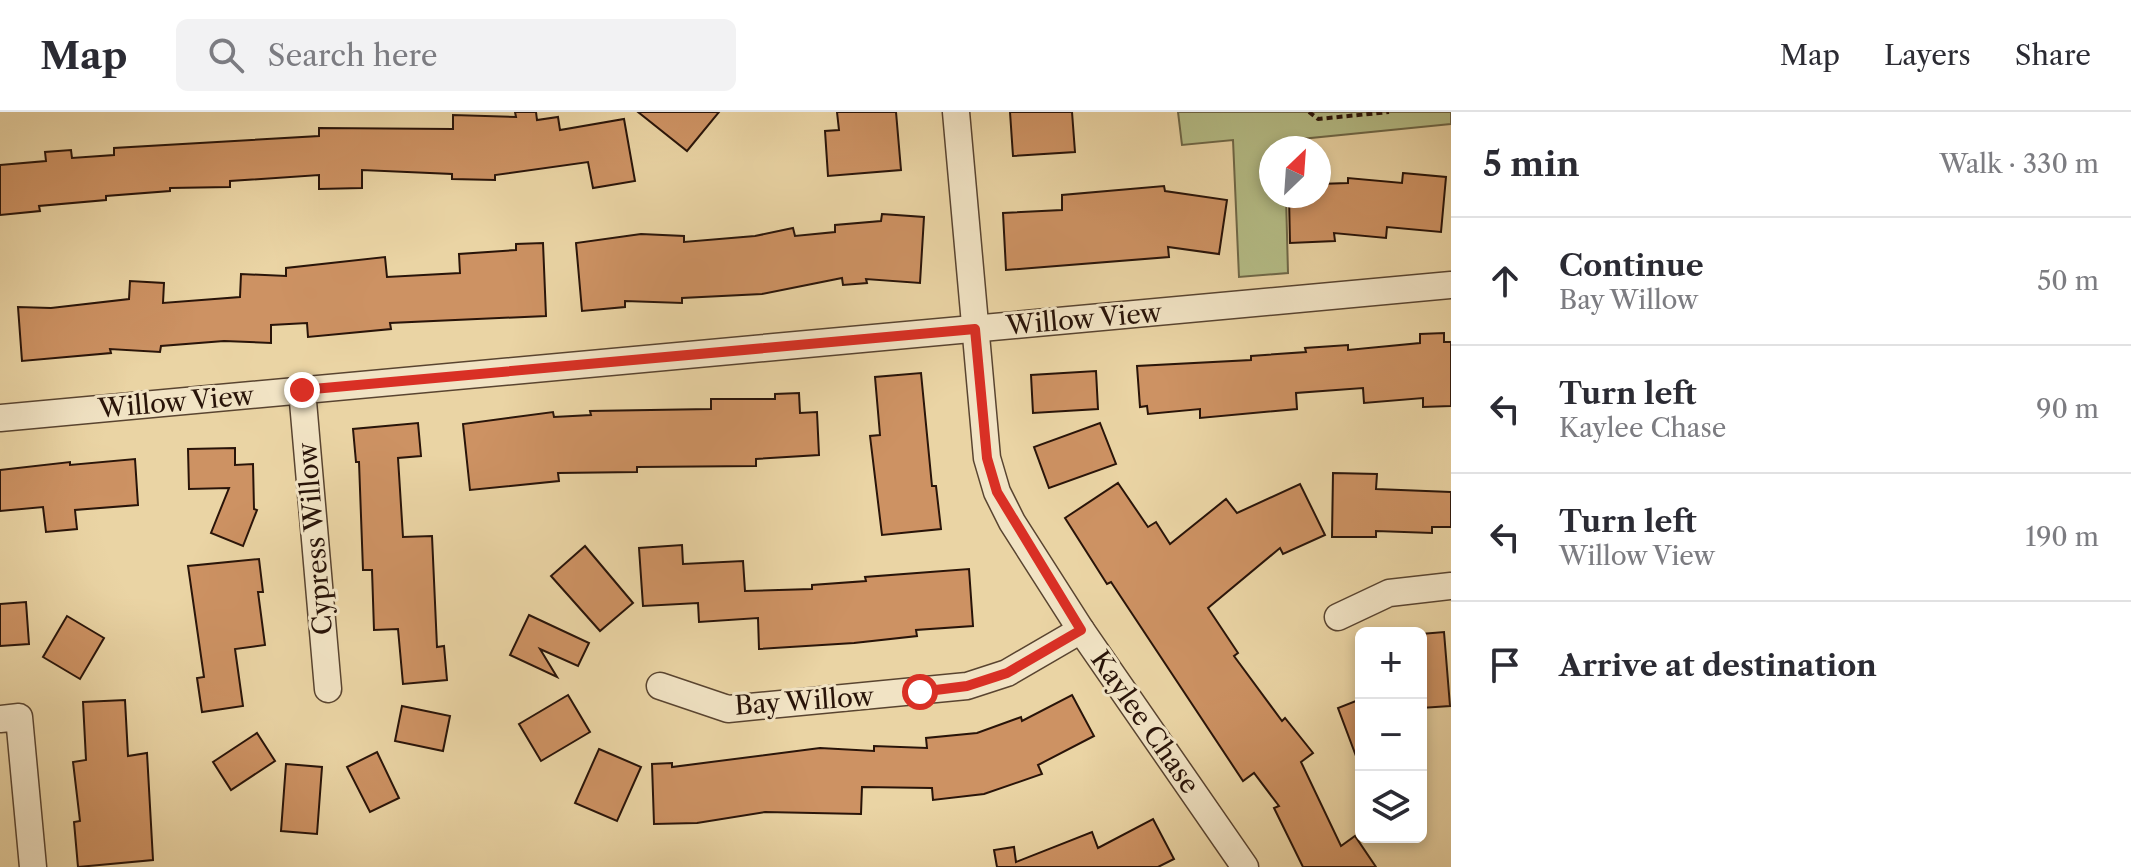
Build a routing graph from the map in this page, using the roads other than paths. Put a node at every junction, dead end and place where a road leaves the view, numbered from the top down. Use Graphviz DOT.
graph roads {
  1 [pos="956,112"];
  2 [pos="1451,285"];
  3 [pos="975,329"];
  4 [pos="302,390"];
  5 [pos="0,418"];
  6 [pos="1451,586"];
  7 [pos="1338,617"];
  8 [pos="1081,630"];
  9 [pos="660,686"];
  10 [pos="328,689"];
  11 [pos="10,718"];
  12 [pos="33,867"];
  13 [pos="1245,867"];
  1 -- 3 [label="street, Kaylee Chase"];
  2 -- 3 [label="street, Willow View"];
  3 -- 4 [label="street, Willow View"];
  3 -- 8 [label="street, Kaylee Chase"];
  4 -- 5 [label="street, Willow View"];
  4 -- 10 [label="street, Cypress Willow"];
  6 -- 7 [label="street"];
  8 -- 9 [label="street, Bay Willow"];
  8 -- 13 [label="street, Kaylee Chase"];
  11 -- 12 [label="street"];
}
